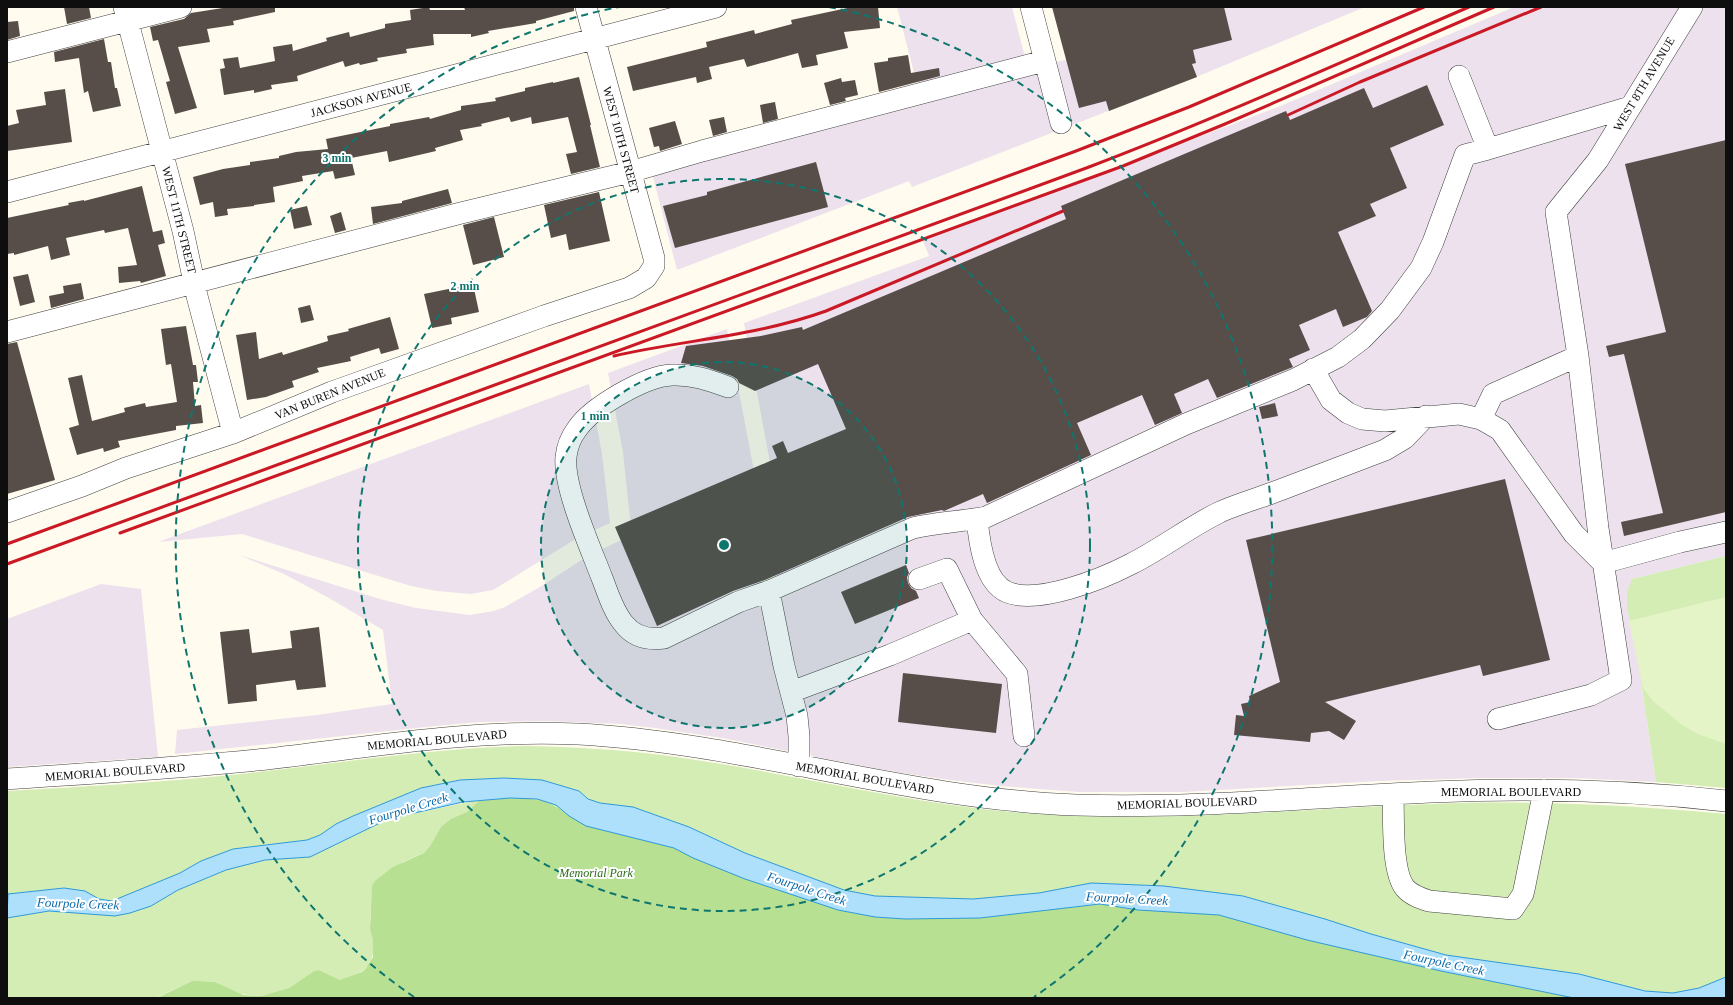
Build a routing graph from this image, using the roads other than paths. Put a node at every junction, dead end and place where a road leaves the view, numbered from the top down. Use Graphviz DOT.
graph roads {
  1 [pos="181,7"];
  2 [pos="586,7"];
  3 [pos="716,7"];
  4 [pos="1031,7"];
  5 [pos="1692,7"];
  6 [pos="126,14"];
  7 [pos="594,39"];
  8 [pos="7,52"];
  9 [pos="1044,61"];
  10 [pos="1459,76"];
  11 [pos="1630,107"];
  12 [pos="1061,123"];
  13 [pos="1488,149"];
  14 [pos="162,152"];
  15 [pos="630,172"];
  16 [pos="7,192"];
  17 [pos="651,272"];
  18 [pos="194,282"];
  19 [pos="7,332"];
  20 [pos="1578,356"];
  21 [pos="1313,369"];
  22 [pos="728,387"];
  23 [pos="1426,416"];
  24 [pos="1481,419"];
  25 [pos="233,433"];
  26 [pos="7,512"];
  27 [pos="977,519"];
  28 [pos="1726,532"];
  29 [pos="1603,564"];
  30 [pos="919,579"];
  31 [pos="769,590"];
  32 [pos="972,620"];
  33 [pos="791,692"];
  34 [pos="1498,719"];
  35 [pos="1024,736"];
  36 [pos="799,766"];
  37 [pos="7,779"];
  38 [pos="1544,790"];
  39 [pos="1393,794"];
  40 [pos="1726,801"];
  1 -- 6 [label="street"];
  2 -- 7 [label="street, WEST 10TH STREET"];
  3 -- 7 [label="street, JACKSON AVENUE"];
  4 -- 9 [label="street"];
  5 -- 11 [label="street, WEST 8TH AVENUE"];
  6 -- 8 [label="street"];
  6 -- 14 [label="street, WEST 11TH STREET"];
  7 -- 14 [label="street, JACKSON AVENUE"];
  7 -- 15 [label="street, WEST 10TH STREET"];
  9 -- 12 [label="street"];
  9 -- 15 [label="street"];
  10 -- 13 [label="street"];
  11 -- 13 [label="street"];
  11 -- 20 [label="street, WEST 8TH AVENUE"];
  13 -- 21 [label="street"];
  14 -- 16 [label="street, JACKSON AVENUE"];
  14 -- 18 [label="street, WEST 11TH STREET"];
  15 -- 17 [label="street, WEST 10TH STREET"];
  15 -- 18 [label="street"];
  17 -- 25 [label="street, VAN BUREN AVENUE"];
  18 -- 19 [label="street"];
  18 -- 25 [label="street, WEST 11TH STREET"];
  20 -- 24 [label="street"];
  20 -- 29 [label="street, WEST 8TH AVENUE"];
  21 -- 23 [label="street"];
  21 -- 27 [label="street"];
  22 -- 31 [label="street"];
  23 -- 24 [label="street"];
  23 -- 27 [label="street"];
  24 -- 29 [label="street"];
  25 -- 26 [label="street, VAN BUREN AVENUE"];
  27 -- 31 [label="street"];
  28 -- 29 [label="street"];
  29 -- 34 [label="street, WEST 8TH AVENUE"];
  30 -- 32 [label="street"];
  31 -- 33 [label="street"];
  32 -- 33 [label="street"];
  32 -- 35 [label="street"];
  33 -- 36 [label="street"];
  36 -- 37 [label="street, MEMORIAL BOULEVARD"];
  36 -- 39 [label="street, MEMORIAL BOULEVARD"];
  38 -- 39 [label="street, MEMORIAL BOULEVARD"];
  38 -- 39 [label="street"];
  38 -- 40 [label="street, MEMORIAL BOULEVARD"];
}
